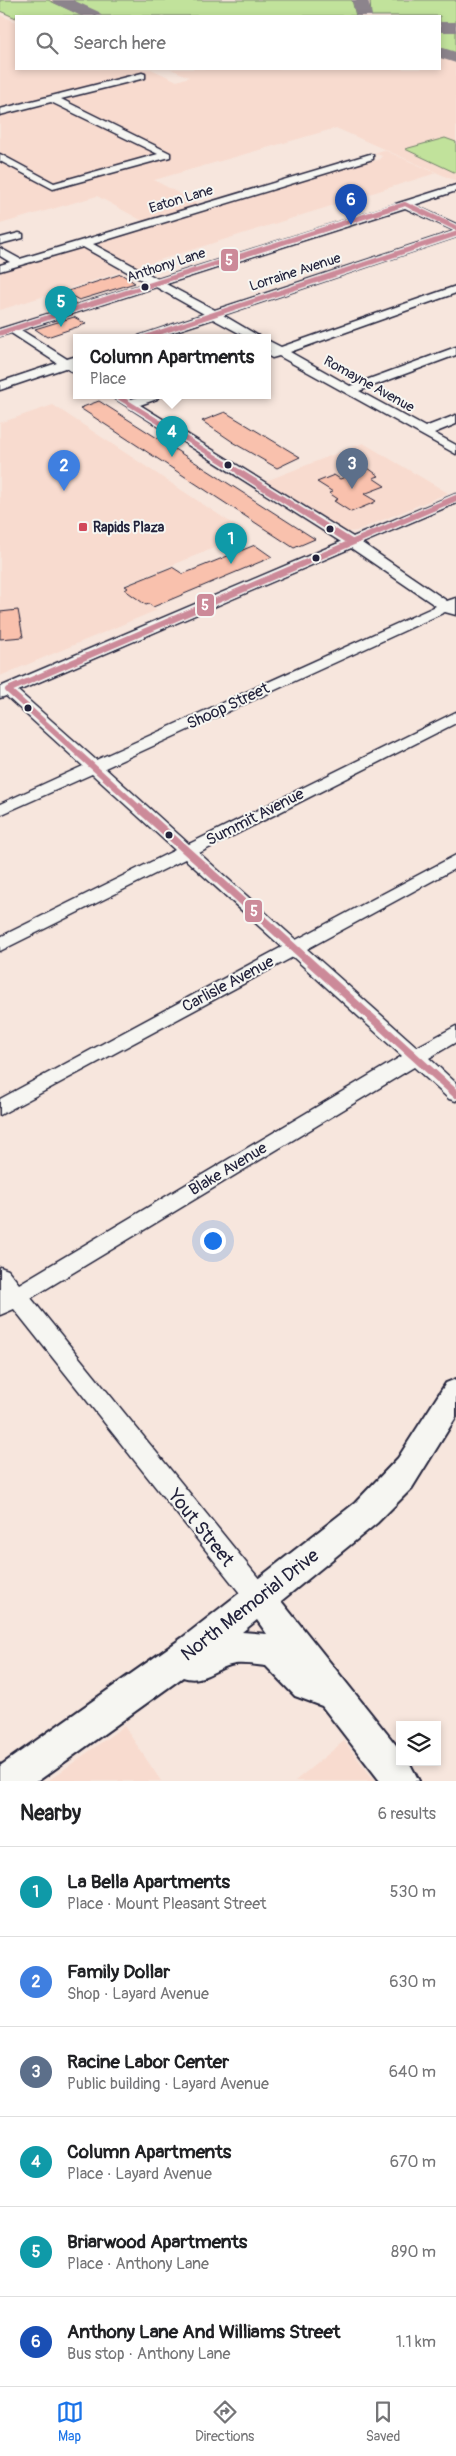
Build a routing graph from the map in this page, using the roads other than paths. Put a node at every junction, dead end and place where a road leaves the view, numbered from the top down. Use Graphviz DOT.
graph roads {
  1 [pos="142,76"];
  2 [pos="53,99"];
  3 [pos="0,112"];
  4 [pos="0,157"];
  5 [pos="370,157"];
  6 [pos="456,188"];
  7 [pos="405,204"];
  8 [pos="456,228"];
  9 [pos="456,234"];
  10 [pos="19,236"];
  11 [pos="0,242"];
  12 [pos="84,242"];
  13 [pos="0,251"];
  14 [pos="18,262"];
  15 [pos="0,268"];
  16 [pos="157,283"];
  17 [pos="456,289"];
  18 [pos="214,315"];
  19 [pos="12,330"];
  20 [pos="0,333"];
  21 [pos="155,334"];
  22 [pos="249,334"];
  23 [pos="271,346"];
  24 [pos="279,351"];
  25 [pos="456,351"];
  26 [pos="271,354"];
  27 [pos="73,364"];
  28 [pos="73,365"];
  29 [pos="0,386"];
  30 [pos="349,390"];
  31 [pos="122,399"];
  32 [pos="144,399"];
  33 [pos="130,404"];
  34 [pos="456,419"];
  35 [pos="425,432"];
  36 [pos="456,450"];
  37 [pos="456,498"];
  38 [pos="351,542"];
  39 [pos="453,607"];
  40 [pos="4,692"];
  41 [pos="456,717"];
  42 [pos="94,768"];
  43 [pos="0,810"];
  44 [pos="187,851"];
  45 [pos="456,860"];
  46 [pos="0,945"];
  47 [pos="294,948"];
  48 [pos="456,1033"];
  49 [pos="415,1057"];
  50 [pos="456,1094"];
  51 [pos="0,1108"];
  52 [pos="0,1276"];
  53 [pos="8,1302"];
  54 [pos="456,1392"];
  55 [pos="260,1599"];
  56 [pos="180,1662"];
  57 [pos="333,1695"];
  58 [pos="8,1781"];
  59 [pos="402,1781"];
  1 -- 2 [label="street"];
  2 -- 3 [label="street"];
  2 -- 4 [label="street"];
  5 -- 12 [label="street, Eaton Lane"];
  6 -- 7 [label="street, Anthony Lane"];
  7 -- 8 [label="street"];
  7 -- 16 [label="street, Anthony Lane"];
  9 -- 18 [label="street, Lorraine Avenue"];
  10 -- 11 [label="street"];
  12 -- 14 [label="street, Eaton Lane"];
  12 -- 16 [label="street"];
  13 -- 14 [label="street"];
  14 -- 15 [label="street, Eaton Lane"];
  16 -- 18 [label="street"];
  16 -- 19 [label="street, Anthony Lane"];
  17 -- 24 [label="street"];
  18 -- 21 [label="street, Lorraine Avenue"];
  18 -- 22 [label="street"];
  19 -- 20 [label="street, Anthony Lane"];
  19 -- 27 [label="street"];
  23 -- 24 [label="street, Romayne Avenue"];
  24 -- 26 [label="street"];
  24 -- 30 [label="street, Romayne Avenue"];
  25 -- 30 [label="street"];
  28 -- 29 [label="street"];
  30 -- 35 [label="street, Romayne Avenue"];
  31 -- 33 [label="street"];
  32 -- 33 [label="street"];
  33 -- 38 [label="street"];
  34 -- 35 [label="street"];
  35 -- 36 [label="street, Romayne Avenue"];
  37 -- 38 [label="street"];
  38 -- 39 [label="street"];
  38 -- 40 [label="street"];
  39 -- 42 [label="street, Shoop Street"];
  40 -- 42 [label="street"];
  41 -- 44 [label="street, Summit Avenue"];
  42 -- 43 [label="street, Shoop Street"];
  42 -- 44 [label="street"];
  44 -- 46 [label="street, Summit Avenue"];
  44 -- 47 [label="street"];
  45 -- 47 [label="street, Carlisle Avenue"];
  47 -- 49 [label="street"];
  47 -- 51 [label="street, Carlisle Avenue"];
  48 -- 49 [label="street, Blake Avenue"];
  49 -- 50 [label="street"];
  49 -- 53 [label="street, Blake Avenue"];
  52 -- 53 [label="street, Yout Street"];
  53 -- 55 [label="street, Yout Street"];
  54 -- 55 [label="main road, North Memorial Drive"];
  55 -- 56 [label="main road, North Memorial Drive"];
  55 -- 57 [label="main road, Yout Street"];
  56 -- 57 [label="main road"];
  56 -- 58 [label="main road, North Memorial Drive"];
  57 -- 59 [label="main road, Yout Street"];
}
